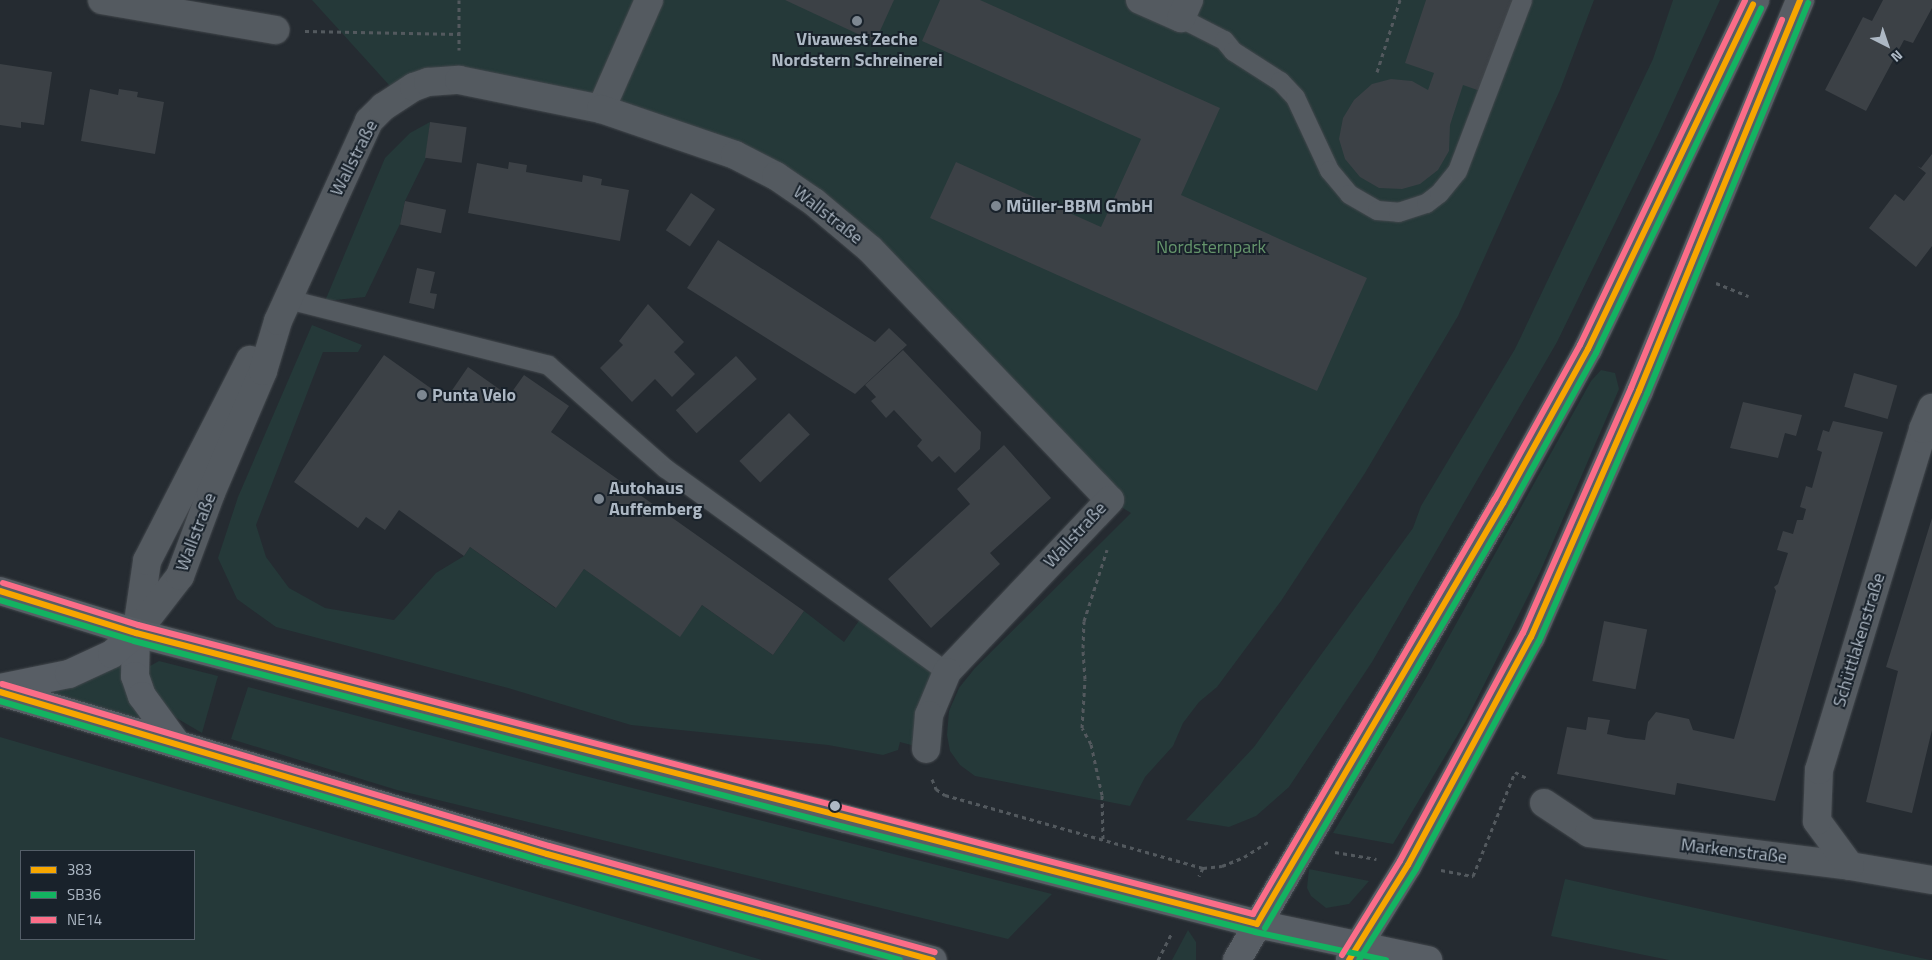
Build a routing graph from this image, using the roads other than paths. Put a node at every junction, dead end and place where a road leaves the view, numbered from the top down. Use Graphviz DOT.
graph roads {
  1 [pos="102,0"];
  2 [pos="648,0"];
  3 [pos="1140,0"];
  4 [pos="1522,0"];
  5 [pos="1755,0"];
  6 [pos="1800,0"];
  7 [pos="1185,9"];
  8 [pos="275,30"];
  9 [pos="601,110"];
  10 [pos="283,310"];
  11 [pos="1932,408"];
  12 [pos="0,591"];
  13 [pos="136,633"];
  14 [pos="947,672"];
  15 [pos="0,688"];
  16 [pos="0,692"];
  17 [pos="178,744"];
  18 [pos="926,749"];
  19 [pos="1544,803"];
  20 [pos="1850,866"];
  21 [pos="1932,880"];
  22 [pos="1258,924"];
  23 [pos="1355,953"];
  24 [pos="933,960"];
  25 [pos="1236,960"];
  26 [pos="1428,960"];
  1 -- 8 [label="street"];
  2 -- 9 [label="street"];
  3 -- 7 [label="street"];
  4 -- 7 [label="lane"];
  5 -- 22 [label="main road"];
  6 -- 23 [label="main road"];
  9 -- 10 [label="street, Wallstraße"];
  9 -- 14 [label="street, Wallstraße"];
  10 -- 13 [label="street, Wallstraße"];
  10 -- 14 [label="lane"];
  11 -- 20 [label="street, Schüttlakenstraße"];
  12 -- 13 [label="main road"];
  13 -- 15 [label="main road"];
  13 -- 17 [label="main road"];
  13 -- 22 [label="main road"];
  14 -- 18 [label="street, Wallstraße"];
  16 -- 17 [label="main road"];
  17 -- 24 [label="main road"];
  19 -- 20 [label="street, Markenstraße"];
  20 -- 21 [label="street, Markenstraße"];
  22 -- 23 [label="main road"];
  22 -- 25 [label="main road"];
  23 -- 26 [label="main road"];
}
